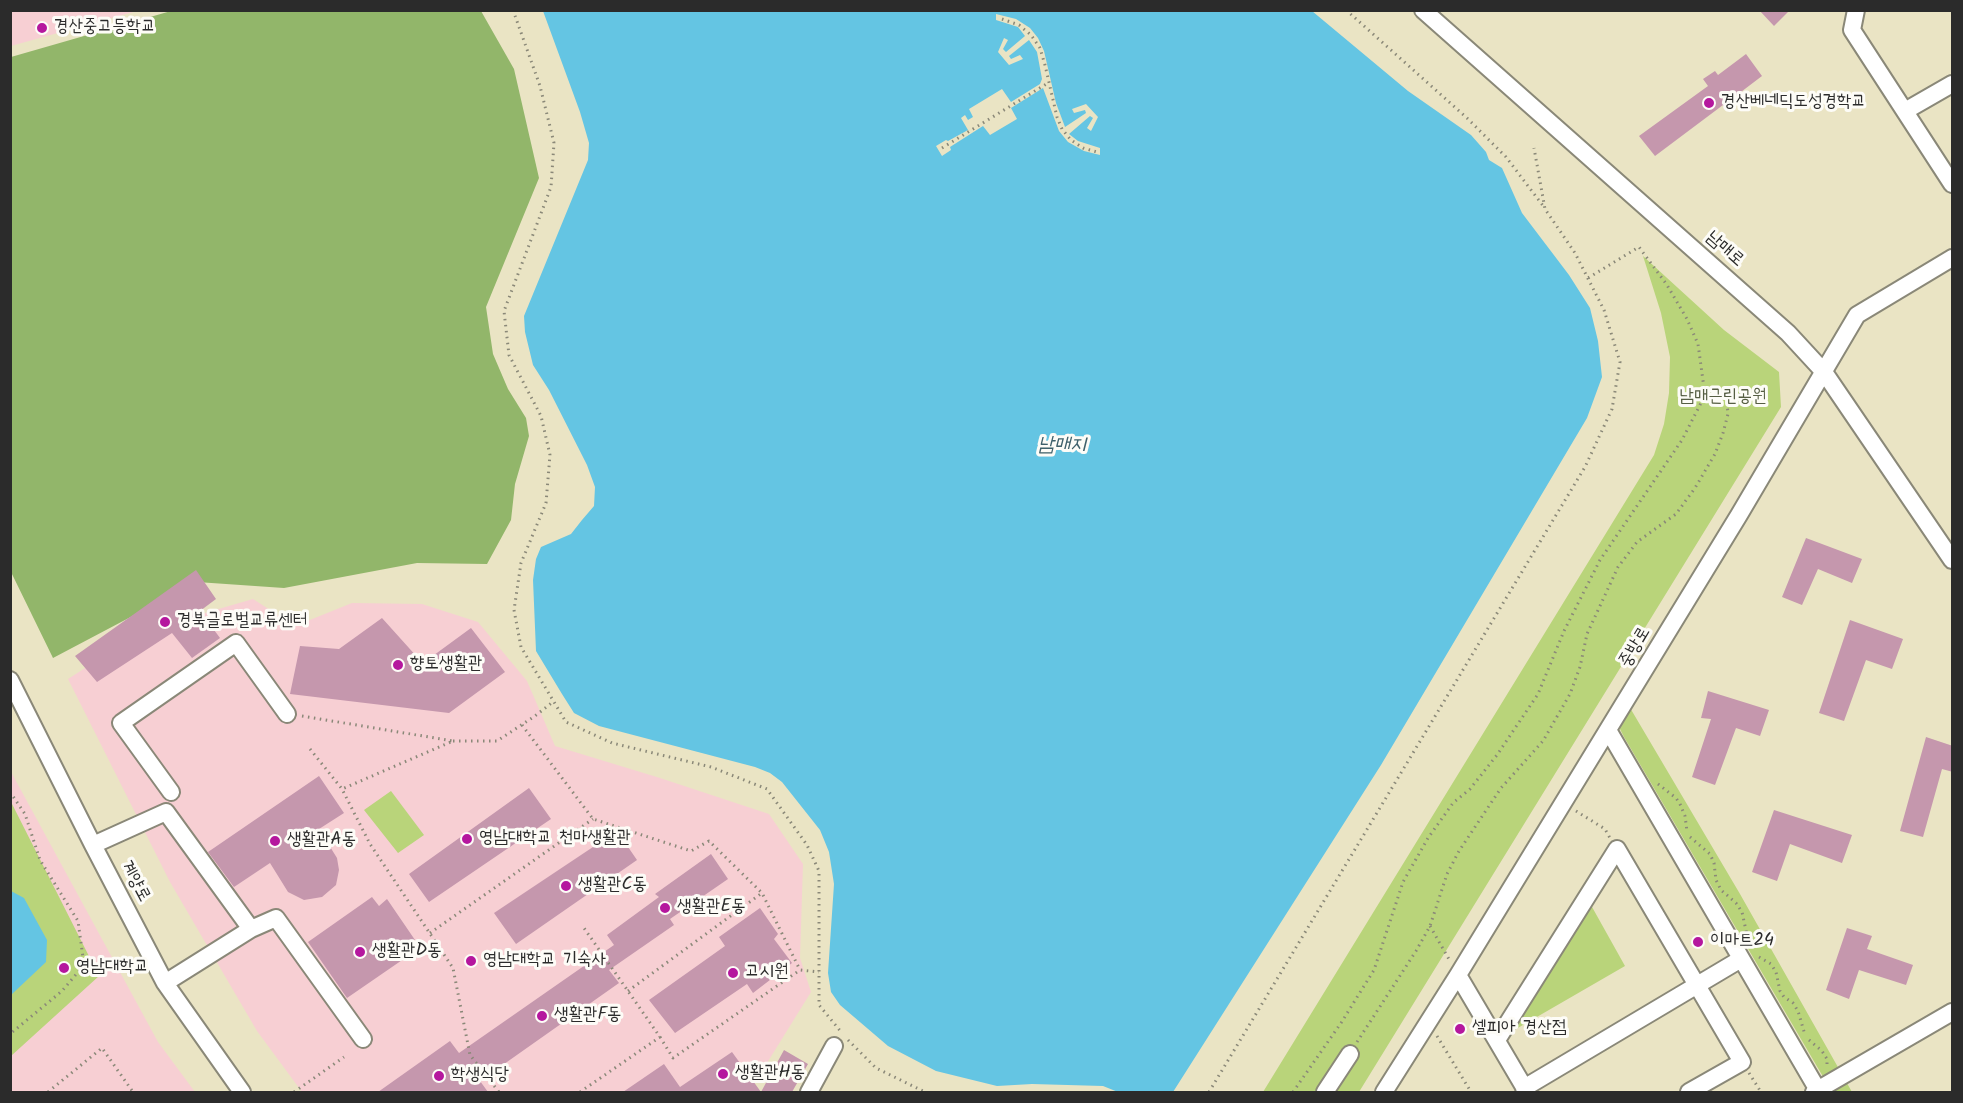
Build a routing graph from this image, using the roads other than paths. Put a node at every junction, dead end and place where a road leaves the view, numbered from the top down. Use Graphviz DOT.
graph roads {
  1 [pos="1423,10"];
  2 [pos="1856,10"];
  3 [pos="1953,84"];
  4 [pos="1905,111"];
  5 [pos="1953,184"];
  6 [pos="1953,258"];
  7 [pos="1824,372"];
  8 [pos="1953,560"];
  9 [pos="10,680"];
  10 [pos="287,714"];
  11 [pos="1608,730"];
  12 [pos="171,792"];
  13 [pos="93,845"];
  14 [pos="251,929"];
  15 [pos="1748,954"];
  16 [pos="1458,975"];
  17 [pos="165,983"];
  18 [pos="1697,985"];
  19 [pos="1953,1012"];
  20 [pos="363,1039"];
  21 [pos="1497,1040"];
  22 [pos="834,1046"];
  23 [pos="1350,1054"];
  24 [pos="1525,1090"];
  25 [pos="1329,1091"];
  26 [pos="242,1092"];
  27 [pos="809,1092"];
  28 [pos="1384,1092"];
  29 [pos="1689,1092"];
  30 [pos="1817,1092"];
  1 -- 7 [label="street, 남매로"];
  2 -- 4 [label="street"];
  3 -- 4 [label="street"];
  4 -- 5 [label="street"];
  6 -- 7 [label="street, 중방로"];
  7 -- 8 [label="street, 남매로"];
  7 -- 11 [label="street, 중방로"];
  9 -- 13 [label="street, 계양로"];
  10 -- 12 [label="street"];
  11 -- 15 [label="street"];
  11 -- 16 [label="street, 중방로"];
  13 -- 14 [label="street"];
  13 -- 17 [label="street, 계양로"];
  14 -- 17 [label="street"];
  14 -- 20 [label="street"];
  15 -- 18 [label="street"];
  15 -- 30 [label="street"];
  16 -- 21 [label="street"];
  16 -- 28 [label="street, 중방로"];
  17 -- 26 [label="street, 계양로"];
  18 -- 21 [label="street"];
  18 -- 24 [label="street"];
  18 -- 29 [label="street"];
  19 -- 30 [label="street"];
  21 -- 24 [label="street"];
  22 -- 27 [label="street"];
  23 -- 25 [label="street"];
}
